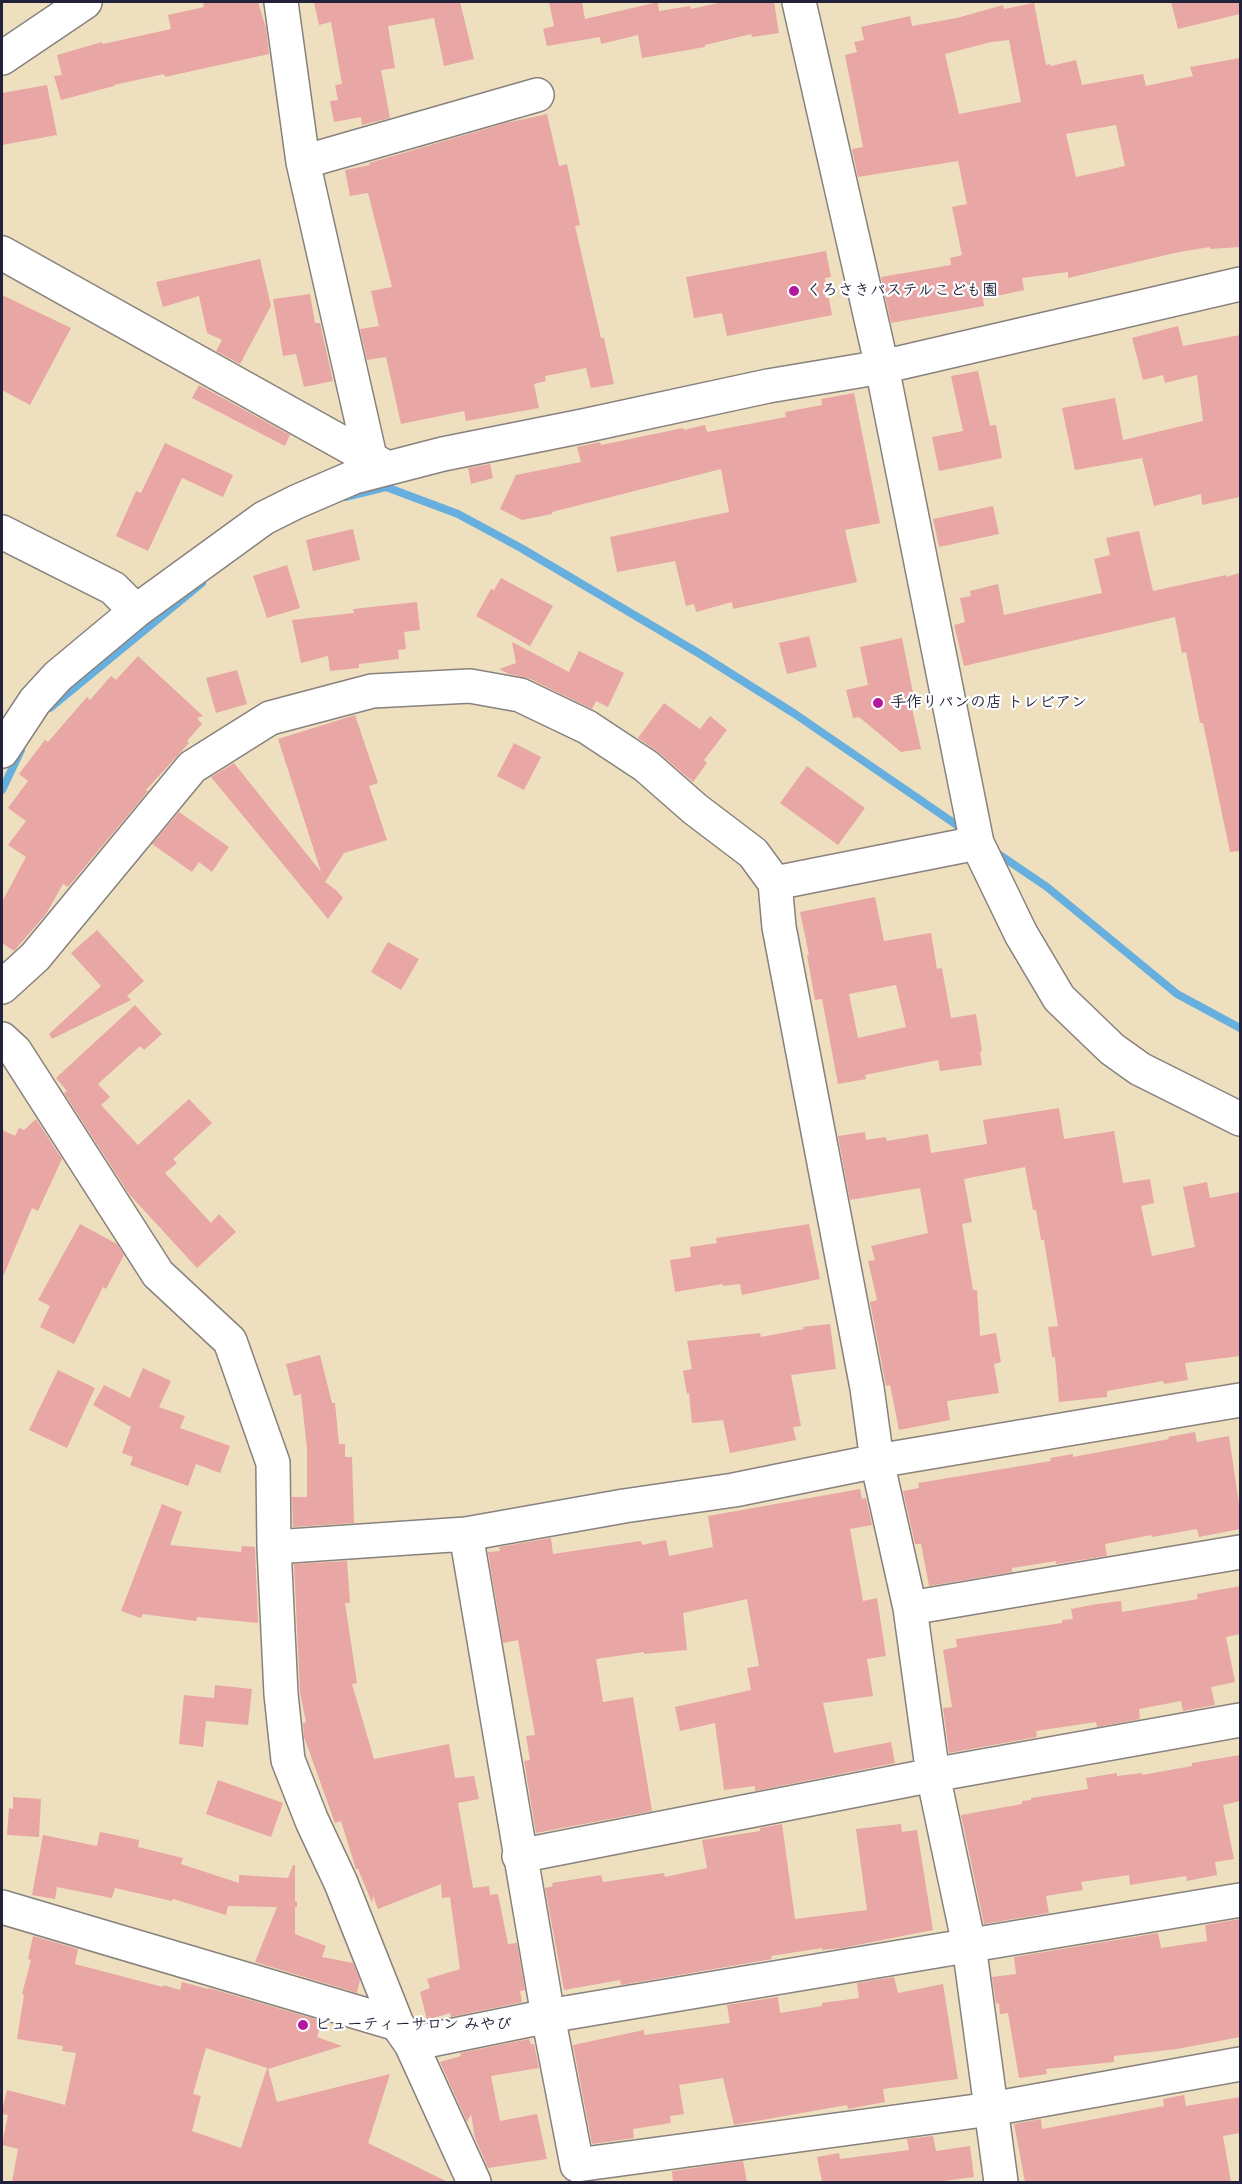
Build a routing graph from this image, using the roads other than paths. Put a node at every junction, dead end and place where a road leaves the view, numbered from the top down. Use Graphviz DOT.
graph roads {
  1 [pos="85,2"];
  2 [pos="281,2"];
  3 [pos="799,2"];
  4 [pos="2,58"];
  5 [pos="537,95"];
  6 [pos="303,162"];
  7 [pos="2,253"];
  8 [pos="1240,284"];
  9 [pos="882,366"];
  10 [pos="379,463"];
  11 [pos="2,532"];
  12 [pos="136,611"];
  13 [pos="2,751"];
  14 [pos="977,843"];
  15 [pos="775,883"];
  16 [pos="2,987"];
  17 [pos="2,1039"];
  18 [pos="1240,1119"];
  19 [pos="1240,1400"];
  20 [pos="877,1461"];
  21 [pos="466,1534"];
  22 [pos="274,1547"];
  23 [pos="1240,1552"];
  24 [pos="910,1608"];
  25 [pos="1240,1720"];
  26 [pos="933,1775"];
  27 [pos="519,1856"];
  28 [pos="1240,1900"];
  29 [pos="2,1906"];
  30 [pos="969,1945"];
  31 [pos="548,2016"];
  32 [pos="404,2034"];
  33 [pos="1240,2064"];
  34 [pos="991,2109"];
  35 [pos="474,2182"];
  36 [pos="1001,2182"];
  1 -- 4 [label="street"];
  2 -- 6 [label="street"];
  3 -- 9 [label="street"];
  5 -- 6 [label="street"];
  6 -- 10 [label="street"];
  7 -- 10 [label="street"];
  8 -- 9 [label="street"];
  9 -- 10 [label="street"];
  9 -- 14 [label="street"];
  10 -- 12 [label="street"];
  11 -- 12 [label="street"];
  12 -- 13 [label="street"];
  14 -- 15 [label="street"];
  14 -- 18 [label="street"];
  15 -- 16 [label="street"];
  15 -- 20 [label="street"];
  17 -- 22 [label="street"];
  19 -- 20 [label="street"];
  20 -- 21 [label="street"];
  20 -- 24 [label="street"];
  21 -- 22 [label="street"];
  21 -- 27 [label="street"];
  22 -- 32 [label="street"];
  23 -- 24 [label="street"];
  24 -- 26 [label="street"];
  25 -- 26 [label="street"];
  26 -- 27 [label="street"];
  26 -- 30 [label="street"];
  27 -- 31 [label="street"];
  28 -- 30 [label="street"];
  29 -- 32 [label="street"];
  30 -- 31 [label="street"];
  30 -- 34 [label="street"];
  31 -- 32 [label="street"];
  31 -- 34 [label="street"];
  32 -- 35 [label="street"];
  33 -- 34 [label="street"];
  34 -- 36 [label="street"];
}
